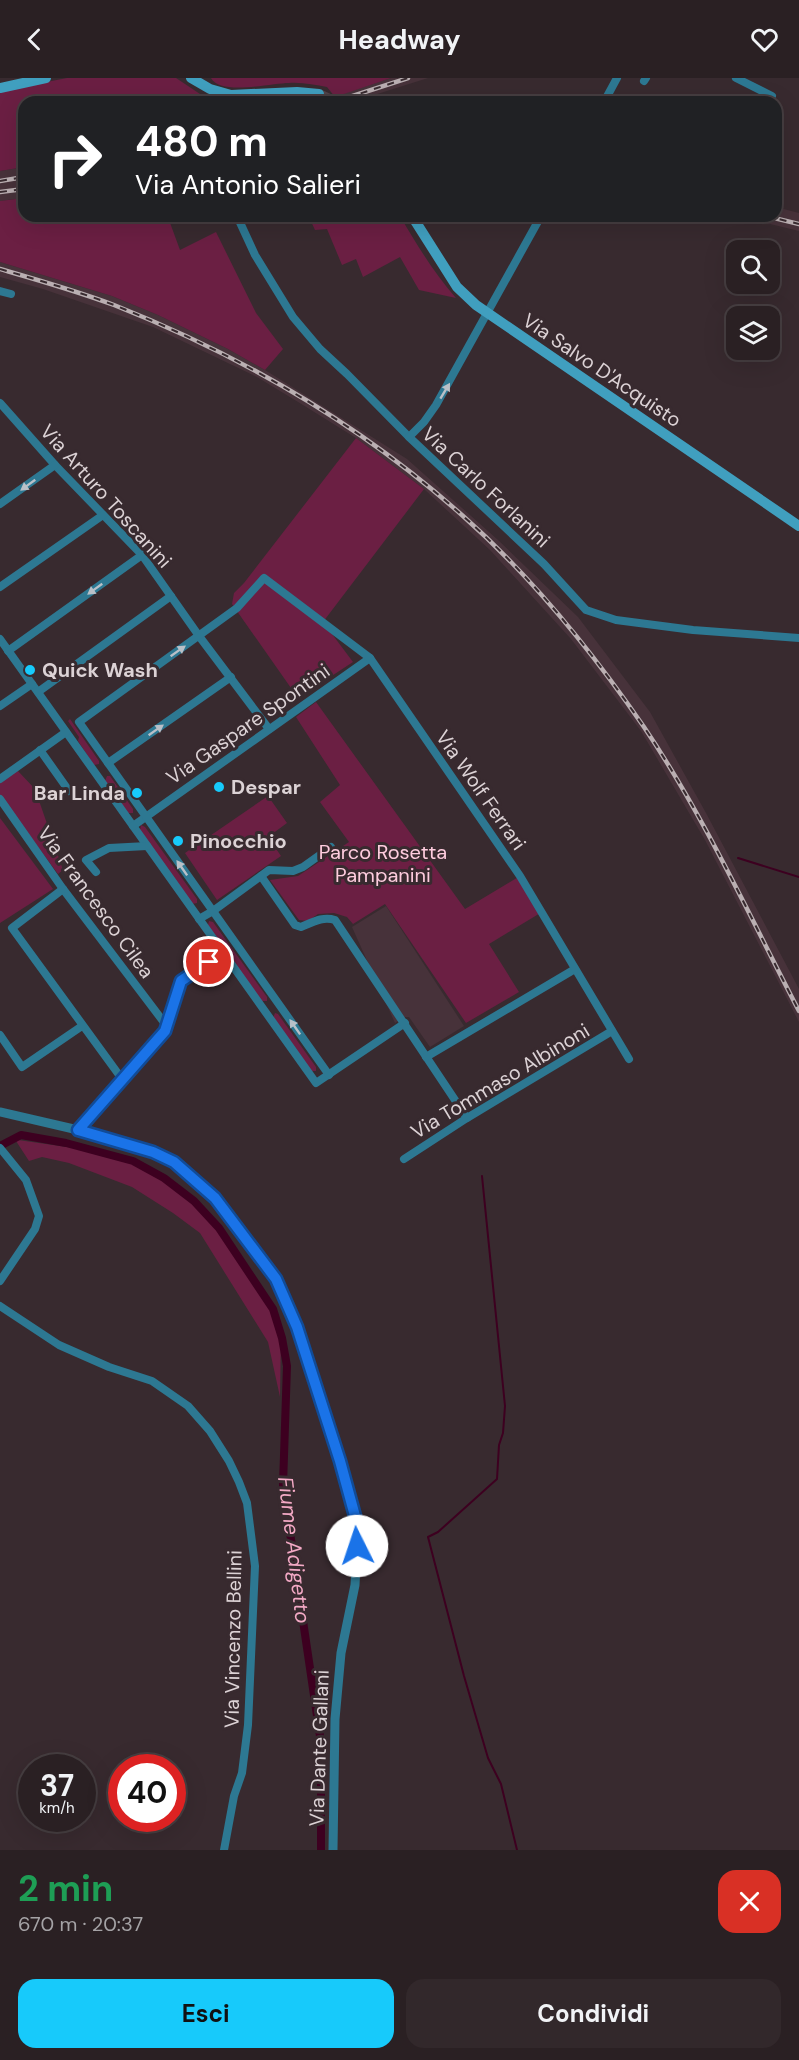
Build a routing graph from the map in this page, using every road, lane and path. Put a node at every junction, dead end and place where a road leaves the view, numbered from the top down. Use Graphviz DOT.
graph roads {
  1 [pos="46,78"];
  2 [pos="191,78"];
  3 [pos="206,78"];
  4 [pos="617,78"];
  5 [pos="736,78"];
  6 [pos="753,81"];
  7 [pos="0,88"];
  8 [pos="221,93"];
  9 [pos="319,94"];
  10 [pos="607,96"];
  11 [pos="772,96"];
  12 [pos="240,222"];
  13 [pos="416,222"];
  14 [pos="539,222"];
  15 [pos="0,291"];
  16 [pos="11,294"];
  17 [pos="486,314"];
  18 [pos="0,403"];
  19 [pos="409,437"];
  20 [pos="55,465"];
  21 [pos="0,504"];
  22 [pos="104,515"];
  23 [pos="799,526"];
  24 [pos="142,555"];
  25 [pos="0,587"];
  26 [pos="171,596"];
  27 [pos="199,636"];
  28 [pos="799,638"];
  29 [pos="0,639"];
  30 [pos="8,651"];
  31 [pos="370,658"];
  32 [pos="231,677"];
  33 [pos="32,684"];
  34 [pos="38,692"];
  35 [pos="0,706"];
  36 [pos="269,729"];
  37 [pos="66,732"];
  38 [pos="40,750"];
  39 [pos="110,766"];
  40 [pos="92,769"];
  41 [pos="0,779"];
  42 [pos="69,791"];
  43 [pos="0,799"];
  44 [pos="146,817"];
  45 [pos="133,826"];
  46 [pos="147,846"];
  47 [pos="331,847"];
  48 [pos="96,872"];
  49 [pos="261,876"];
  50 [pos="63,889"];
  51 [pos="213,911"];
  52 [pos="199,919"];
  53 [pos="223,952"];
  54 [pos="575,969"];
  55 [pos="278,1003"];
  56 [pos="265,1012"];
  57 [pos="405,1023"];
  58 [pos="166,1025"];
  59 [pos="82,1026"];
  60 [pos="612,1031"];
  61 [pos="0,1035"];
  62 [pos="426,1057"];
  63 [pos="629,1059"];
  64 [pos="329,1075"];
  65 [pos="122,1079"];
  66 [pos="0,1112"];
  67 [pos="467,1118"];
  68 [pos="78,1130"];
  69 [pos="3,1151"];
  70 [pos="404,1159"];
  71 [pos="0,1281"];
  72 [pos="0,1306"];
  73 [pos="224,1850"];
  74 [pos="333,1850"];
  1 -- 7 [label="main road"];
  2 -- 8 [label="main road"];
  3 -- 8 [label="main road"];
  4 -- 10 [label="street"];
  5 -- 6 [label="street"];
  6 -- 11 [label="street"];
  8 -- 9 [label="main road"];
  12 -- 19 [label="street, Via Carlo Forlanini"];
  13 -- 17 [label="main road, Via Salvo D'Acquisto"];
  14 -- 17 [label="street"];
  15 -- 16 [label="street"];
  19 -- 17 [label="street, one-way"];
  17 -- 23 [label="main road, Via Salvo D'Acquisto"];
  18 -- 20 [label="street, Via Arturo Toscanini"];
  19 -- 28 [label="street, Via Carlo Forlanini"];
  20 -- 21 [label="street, one-way"];
  20 -- 22 [label="street, Via Arturo Toscanini"];
  22 -- 24 [label="street, Via Arturo Toscanini"];
  22 -- 25 [label="street"];
  24 -- 26 [label="street, Via Arturo Toscanini"];
  24 -- 30 [label="street, one-way"];
  26 -- 27 [label="street, Via Arturo Toscanini"];
  26 -- 34 [label="street"];
  27 -- 31 [label="street, Via Wolf Ferrari"];
  27 -- 32 [label="street, Via Arturo Toscanini"];
  39 -- 27 [label="street, one-way"];
  29 -- 30 [label="street"];
  30 -- 33 [label="street"];
  31 -- 36 [label="street, Via Gaspare Spontini"];
  31 -- 54 [label="street, Via Wolf Ferrari"];
  32 -- 36 [label="street, Via Arturo Toscanini"];
  39 -- 32 [label="street, one-way"];
  33 -- 34 [label="street"];
  33 -- 35 [label="street"];
  34 -- 37 [label="street"];
  36 -- 44 [label="street, Via Gaspare Spontini"];
  37 -- 38 [label="street"];
  37 -- 40 [label="street"];
  38 -- 41 [label="street"];
  38 -- 42 [label="street"];
  39 -- 40 [label="street"];
  39 -- 44 [label="street"];
  40 -- 45 [label="street"];
  43 -- 50 [label="street, Via Francesco Cilea"];
  44 -- 45 [label="street, Via Gaspare Spontini"];
  51 -- 44 [label="street, one-way"];
  45 -- 46 [label="street"];
  46 -- 48 [label="street"];
  46 -- 52 [label="street"];
  47 -- 49 [label="street"];
  49 -- 51 [label="street"];
  49 -- 57 [label="street"];
  50 -- 58 [label="street, Via Francesco Cilea"];
  50 -- 59 [label="street"];
  51 -- 52 [label="street"];
  51 -- 55 [label="street"];
  52 -- 53 [label="street"];
  53 -- 56 [label="street"];
  53 -- 58 [label="street"];
  54 -- 60 [label="street, Via Wolf Ferrari"];
  54 -- 62 [label="street"];
  55 -- 56 [label="street"];
  64 -- 55 [label="street, one-way"];
  56 -- 64 [label="street"];
  57 -- 62 [label="street"];
  57 -- 64 [label="street"];
  58 -- 65 [label="street"];
  59 -- 61 [label="street"];
  59 -- 65 [label="street"];
  60 -- 63 [label="street, Via Wolf Ferrari"];
  60 -- 67 [label="street, Via Tommaso Albinoni"];
  62 -- 67 [label="street"];
  65 -- 68 [label="street"];
  66 -- 68 [label="street, Via Dante Gallani"];
  67 -- 70 [label="street, Via Tommaso Albinoni"];
  68 -- 74 [label="street, Via Dante Gallani"];
  69 -- 71 [label="street"];
  72 -- 73 [label="street, Via Vincenzo Bellini"];
}
